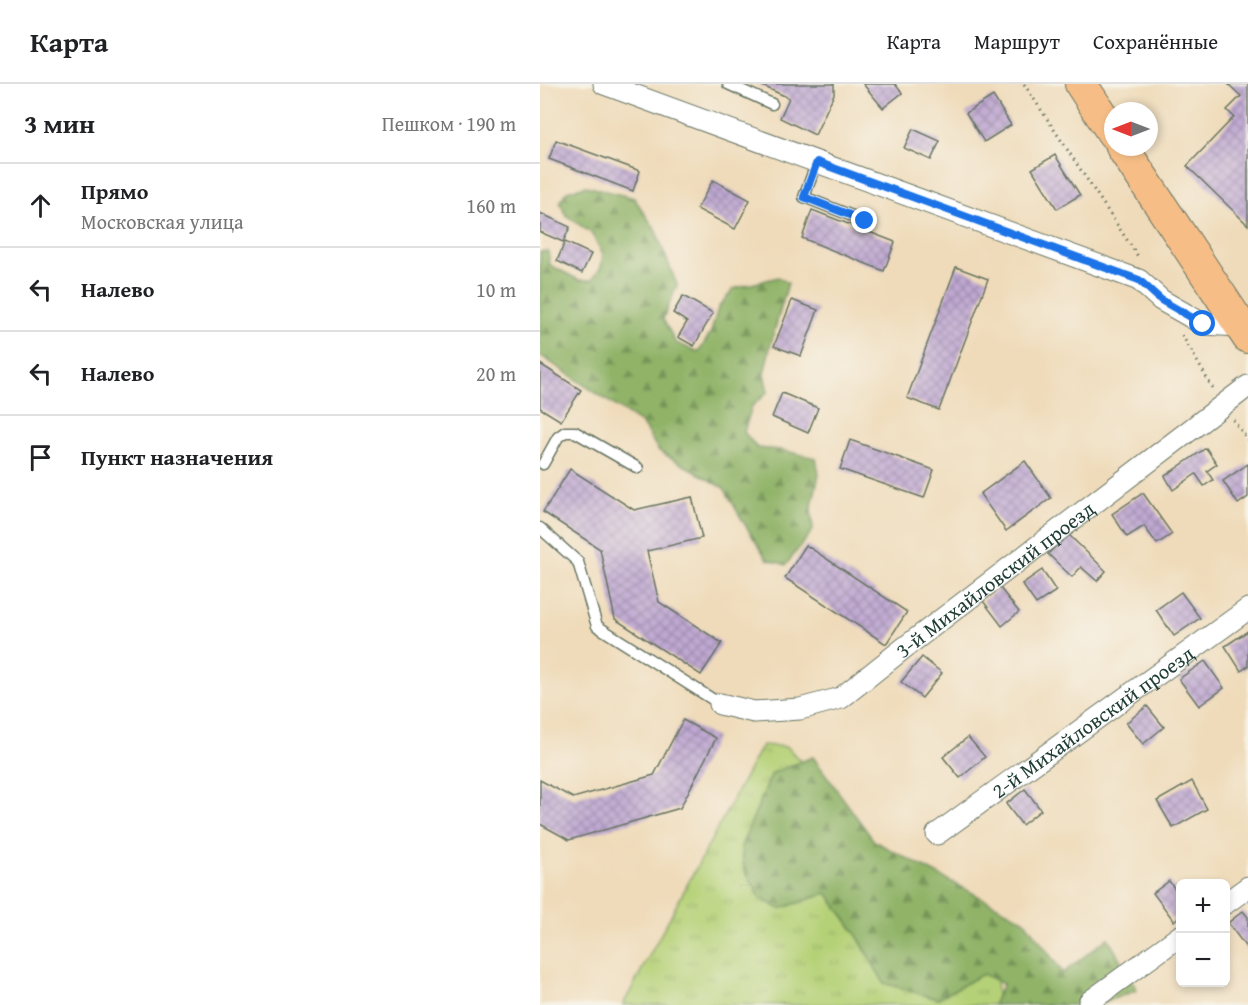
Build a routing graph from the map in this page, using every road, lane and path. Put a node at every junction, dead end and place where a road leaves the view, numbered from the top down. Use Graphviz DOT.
graph roads {
  1 [pos="604,84"];
  2 [pos="728,84"];
  3 [pos="1081,84"];
  4 [pos="772,104"];
  5 [pos="1104,119"];
  6 [pos="1128,156"];
  7 [pos="817,162"];
  8 [pos="865,221"];
  9 [pos="1244,332"];
  10 [pos="1248,386"];
  11 [pos="541,465"];
  12 [pos="638,468"];
  13 [pos="540,528"];
  14 [pos="1248,609"];
  15 [pos="720,704"];
  16 [pos="937,834"];
  17 [pos="1248,887"];
  18 [pos="1230,900"];
  19 [pos="1176,939"];
  20 [pos="1089,1002"];
  1 -- 7 [label="street"];
  2 -- 4 [label="lane"];
  3 -- 5 [label="main road"];
  6 -- 9 [label="main road"];
  7 -- 8 [label="lane"];
  7 -- 9 [label="street"];
  10 -- 15 [label="street, 3-й Михайловский проезд"];
  11 -- 12 [label="lane"];
  13 -- 15 [label="lane"];
  14 -- 16 [label="street, 2-й Михайловский проезд"];
  17 -- 18 [label="street"];
  19 -- 20 [label="street"];
}
